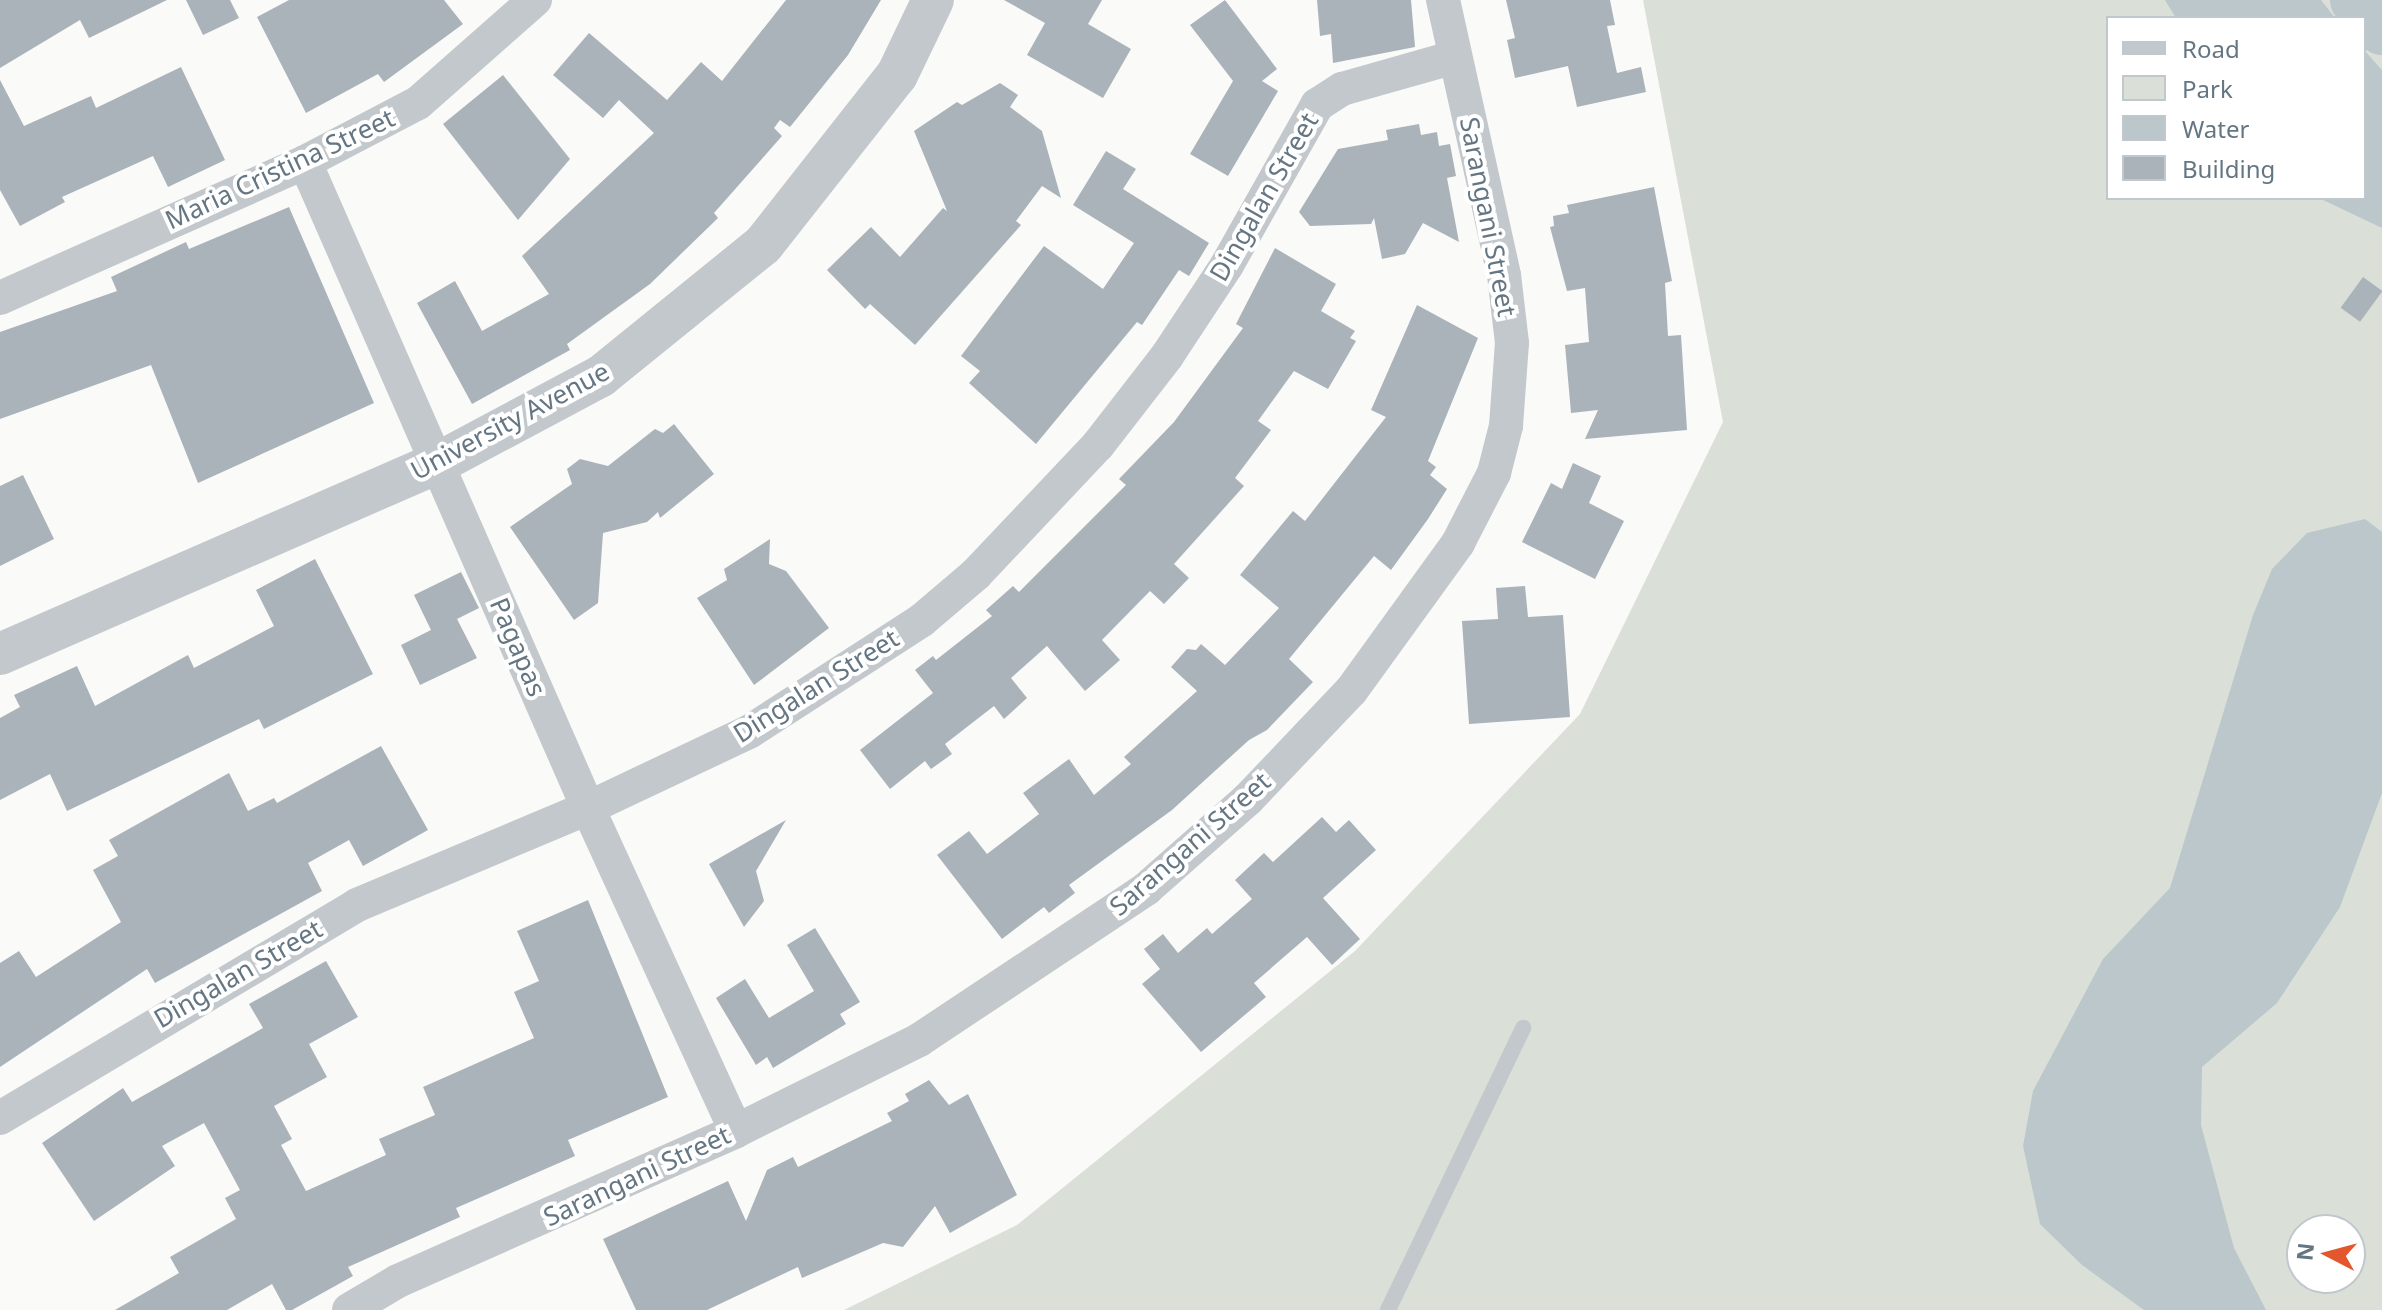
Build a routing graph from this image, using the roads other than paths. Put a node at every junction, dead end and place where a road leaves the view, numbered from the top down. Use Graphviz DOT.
graph roads {
  1 [pos="535,0"];
  2 [pos="933,0"];
  3 [pos="1443,0"];
  4 [pos="1455,57"];
  5 [pos="305,162"];
  6 [pos="0,298"];
  7 [pos="438,463"];
  8 [pos="0,654"];
  9 [pos="588,808"];
  10 [pos="1523,1028"];
  11 [pos="0,1118"];
  12 [pos="736,1131"];
  13 [pos="349,1310"];
  14 [pos="1388,1310"];
  1 -- 5 [label="street, Maria Cristina Street"];
  2 -- 7 [label="street, University Avenue"];
  3 -- 4 [label="street, Sarangani Street"];
  4 -- 9 [label="street, Dingalan Street"];
  4 -- 12 [label="street, Sarangani Street"];
  5 -- 6 [label="street, Maria Cristina Street"];
  5 -- 7 [label="street, Pagapas"];
  7 -- 8 [label="street, University Avenue"];
  7 -- 9 [label="street, Pagapas"];
  9 -- 11 [label="street, Dingalan Street"];
  9 -- 12 [label="street, Pagapas"];
  10 -- 14 [label="lane"];
  12 -- 13 [label="street, Sarangani Street"];
}
